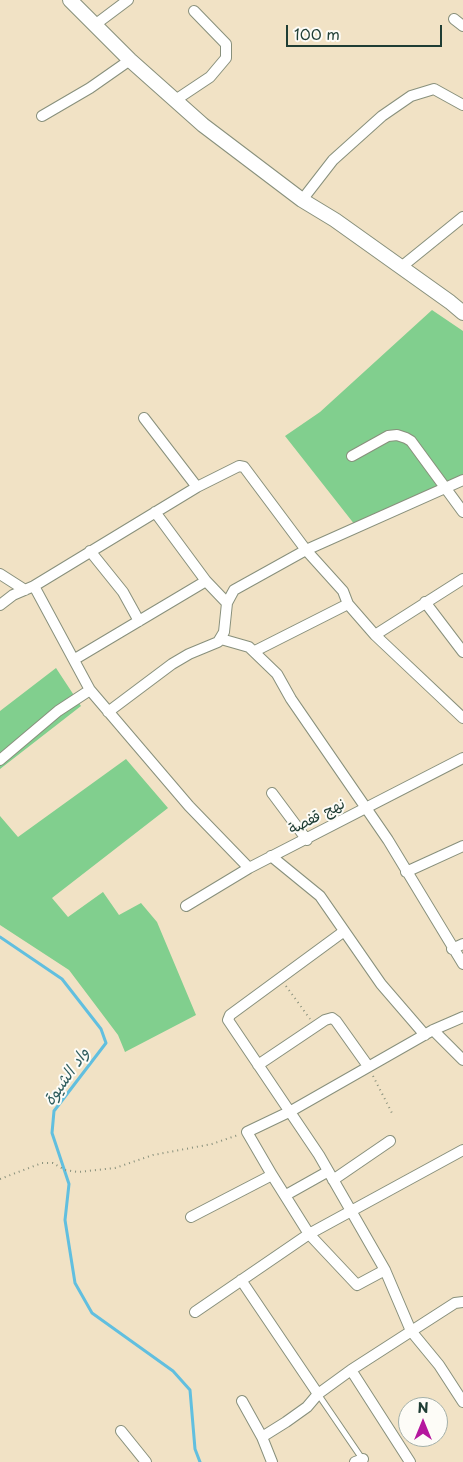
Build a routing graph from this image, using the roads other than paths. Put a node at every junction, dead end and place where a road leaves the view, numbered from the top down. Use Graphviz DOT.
graph roads {
  1 [pos="70,0"];
  2 [pos="128,0"];
  3 [pos="194,11"];
  4 [pos="454,19"];
  5 [pos="96,24"];
  6 [pos="463,26"];
  7 [pos="130,60"];
  8 [pos="174,101"];
  9 [pos="463,105"];
  10 [pos="42,116"];
  11 [pos="302,200"];
  12 [pos="463,217"];
  13 [pos="400,268"];
  14 [pos="463,314"];
  15 [pos="144,418"];
  16 [pos="352,456"];
  17 [pos="463,480"];
  18 [pos="197,487"];
  19 [pos="446,488"];
  20 [pos="156,512"];
  21 [pos="463,512"];
  22 [pos="306,550"];
  23 [pos="90,551"];
  24 [pos="0,574"];
  25 [pos="463,579"];
  26 [pos="206,581"];
  27 [pos="29,588"];
  28 [pos="425,602"];
  29 [pos="227,603"];
  30 [pos="348,604"];
  31 [pos="0,605"];
  32 [pos="139,621"];
  33 [pos="375,635"];
  34 [pos="221,639"];
  35 [pos="255,651"];
  36 [pos="463,652"];
  37 [pos="74,659"];
  38 [pos="90,690"];
  39 [pos="108,712"];
  40 [pos="463,718"];
  41 [pos="463,758"];
  42 [pos="0,760"];
  43 [pos="272,793"];
  44 [pos="367,809"];
  45 [pos="307,840"];
  46 [pos="463,846"];
  47 [pos="271,856"];
  48 [pos="249,868"];
  49 [pos="406,872"];
  50 [pos="186,906"];
  51 [pos="344,932"];
  52 [pos="463,944"];
  53 [pos="452,949"];
  54 [pos="463,964"];
  55 [pos="463,1017"];
  56 [pos="429,1033"];
  57 [pos="463,1060"];
  58 [pos="258,1065"];
  59 [pos="368,1066"];
  60 [pos="291,1112"];
  61 [pos="390,1141"];
  62 [pos="463,1150"];
  63 [pos="272,1175"];
  64 [pos="330,1176"];
  65 [pos="286,1195"];
  66 [pos="352,1212"];
  67 [pos="191,1217"];
  68 [pos="309,1234"];
  69 [pos="385,1270"];
  70 [pos="242,1280"];
  71 [pos="463,1302"];
  72 [pos="195,1312"];
  73 [pos="411,1331"];
  74 [pos="351,1370"];
  75 [pos="318,1394"];
  76 [pos="242,1401"];
  77 [pos="463,1402"];
  78 [pos="121,1431"];
  79 [pos="262,1436"];
  80 [pos="361,1461"];
  81 [pos="146,1462"];
  82 [pos="272,1462"];
  83 [pos="410,1462"];
  1 -- 5 [label="main road"];
  2 -- 5 [label="street"];
  3 -- 8 [label="street"];
  4 -- 6 [label="street"];
  5 -- 7 [label="main road"];
  7 -- 8 [label="main road"];
  7 -- 10 [label="street"];
  8 -- 11 [label="main road"];
  9 -- 11 [label="street"];
  11 -- 13 [label="main road"];
  12 -- 13 [label="street"];
  13 -- 14 [label="main road"];
  15 -- 18 [label="street"];
  16 -- 19 [label="street"];
  17 -- 19 [label="street"];
  18 -- 20 [label="street"];
  18 -- 22 [label="street"];
  19 -- 21 [label="street"];
  19 -- 22 [label="street"];
  20 -- 23 [label="street"];
  20 -- 26 [label="street"];
  22 -- 29 [label="street"];
  22 -- 30 [label="street"];
  23 -- 27 [label="street"];
  23 -- 32 [label="street"];
  24 -- 27 [label="street"];
  25 -- 28 [label="street"];
  26 -- 29 [label="street"];
  26 -- 32 [label="street"];
  27 -- 31 [label="street"];
  27 -- 37 [label="street"];
  28 -- 33 [label="street"];
  28 -- 36 [label="street"];
  29 -- 34 [label="street"];
  30 -- 33 [label="street"];
  30 -- 35 [label="street"];
  32 -- 37 [label="street"];
  33 -- 40 [label="street"];
  34 -- 35 [label="street"];
  34 -- 39 [label="street"];
  35 -- 44 [label="street"];
  37 -- 38 [label="street"];
  38 -- 39 [label="street"];
  38 -- 42 [label="street"];
  39 -- 48 [label="street"];
  41 -- 44 [label="street, نهج قفصة"];
  43 -- 45 [label="street"];
  44 -- 45 [label="street, نهج قفصة"];
  44 -- 49 [label="street"];
  45 -- 47 [label="street, نهج قفصة"];
  46 -- 49 [label="street"];
  47 -- 48 [label="street, نهج قفصة"];
  47 -- 51 [label="street"];
  48 -- 50 [label="street, نهج قفصة"];
  49 -- 53 [label="street"];
  51 -- 56 [label="street"];
  51 -- 58 [label="street"];
  52 -- 53 [label="street"];
  53 -- 54 [label="street"];
  55 -- 56 [label="street"];
  56 -- 57 [label="street"];
  56 -- 59 [label="street"];
  58 -- 59 [label="street"];
  58 -- 60 [label="street"];
  59 -- 60 [label="street"];
  60 -- 63 [label="street"];
  60 -- 64 [label="street"];
  61 -- 64 [label="street"];
  62 -- 66 [label="street"];
  63 -- 65 [label="street"];
  63 -- 67 [label="street"];
  64 -- 65 [label="street"];
  64 -- 66 [label="street"];
  65 -- 68 [label="street"];
  66 -- 68 [label="street"];
  66 -- 69 [label="street"];
  68 -- 69 [label="street"];
  68 -- 70 [label="street"];
  69 -- 73 [label="street"];
  70 -- 72 [label="street"];
  70 -- 75 [label="street"];
  71 -- 73 [label="street"];
  73 -- 74 [label="street"];
  73 -- 77 [label="street"];
  74 -- 75 [label="street"];
  74 -- 83 [label="street"];
  75 -- 79 [label="street"];
  75 -- 80 [label="lane"];
  76 -- 79 [label="street"];
  78 -- 81 [label="street"];
  79 -- 82 [label="street"];
}
